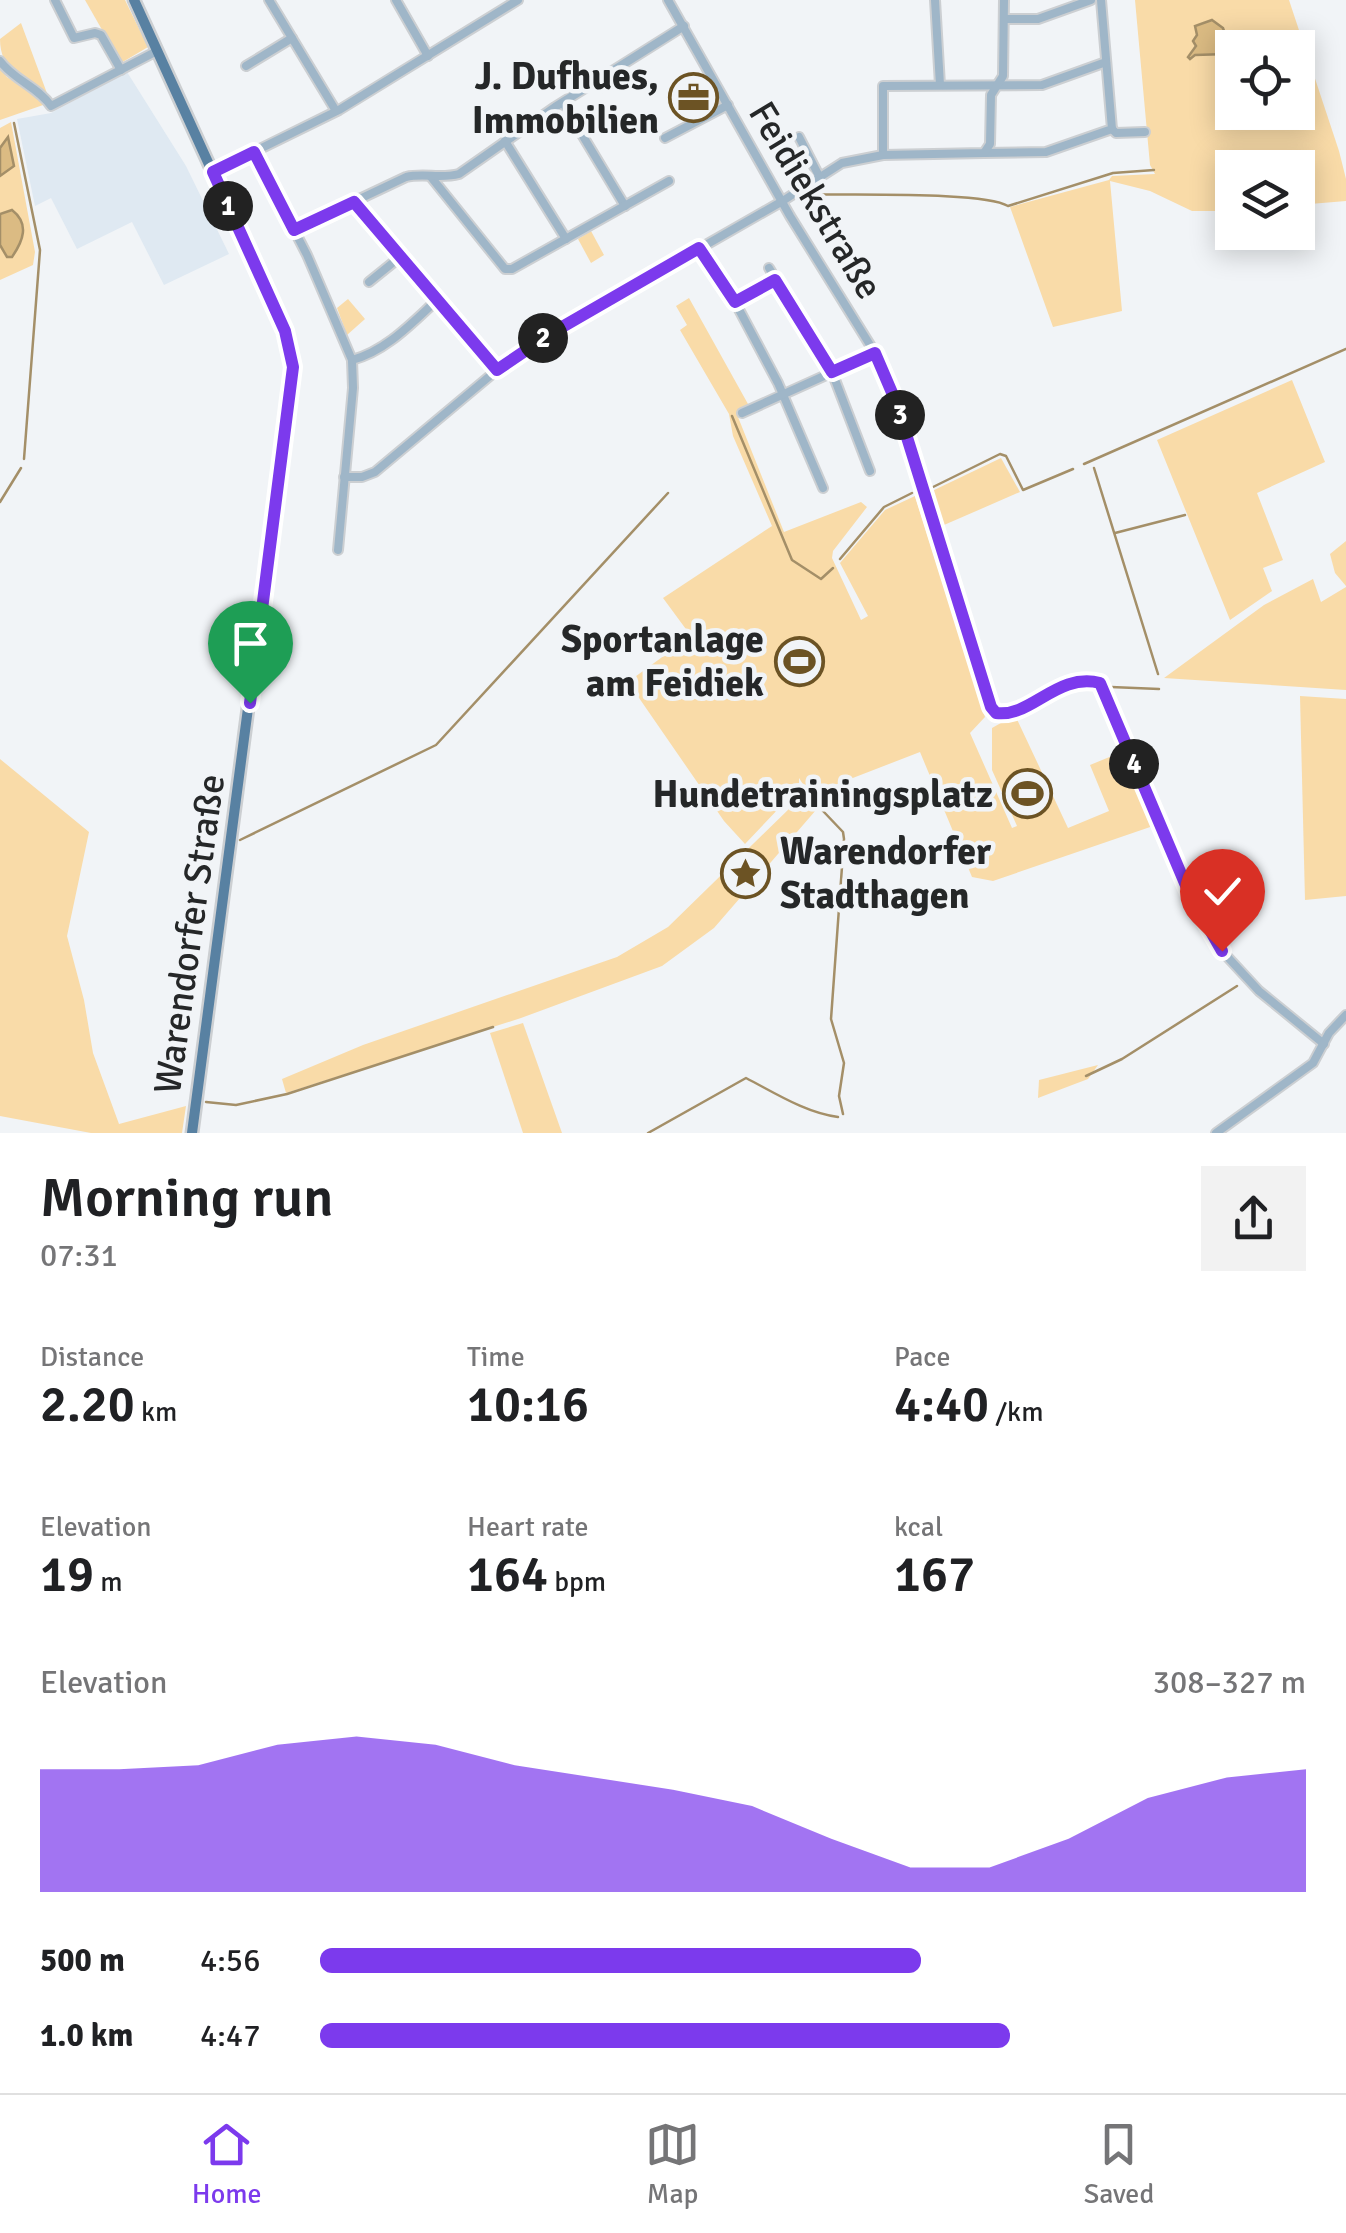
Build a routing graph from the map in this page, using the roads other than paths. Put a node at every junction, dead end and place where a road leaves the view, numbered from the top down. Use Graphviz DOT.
graph roads {
  1 [pos="55,0"];
  2 [pos="134,0"];
  3 [pos="269,0"];
  4 [pos="396,0"];
  5 [pos="518,0"];
  6 [pos="668,0"];
  7 [pos="934,0"];
  8 [pos="1004,0"];
  9 [pos="1091,0"];
  10 [pos="1101,0"];
  11 [pos="1004,19"];
  12 [pos="684,26"];
  13 [pos="292,38"];
  14 [pos="157,51"];
  15 [pos="428,56"];
  16 [pos="0,61"];
  17 [pos="1106,62"];
  18 [pos="246,66"];
  19 [pos="121,70"];
  20 [pos="997,85"];
  21 [pos="940,86"];
  22 [pos="563,103"];
  23 [pos="728,105"];
  24 [pos="336,111"];
  25 [pos="1112,129"];
  26 [pos="1145,132"];
  27 [pos="799,136"];
  28 [pos="665,138"];
  29 [pos="505,141"];
  30 [pos="254,152"];
  31 [pos="984,153"];
  32 [pos="883,156"];
  33 [pos="213,172"];
  34 [pos="431,176"];
  35 [pos="820,178"];
  36 [pos="669,181"];
  37 [pos="354,202"];
  38 [pos="782,202"];
  39 [pos="625,206"];
  40 [pos="294,230"];
  41 [pos="566,239"];
  42 [pos="699,248"];
  43 [pos="400,257"];
  44 [pos="769,268"];
  45 [pos="775,280"];
  46 [pos="369,282"];
  47 [pos="437,300"];
  48 [pos="735,302"];
  49 [pos="875,353"];
  50 [pos="352,360"];
  51 [pos="497,370"];
  52 [pos="832,372"];
  53 [pos="782,394"];
  54 [pos="742,413"];
  55 [pos="870,470"];
  56 [pos="344,477"];
  57 [pos="823,488"];
  58 [pos="338,550"];
  59 [pos="1346,1015"];
  60 [pos="1324,1044"];
  61 [pos="192,1133"];
  62 [pos="1216,1133"];
  1 -- 19 [label="street"];
  2 -- 14 [label="main road, Warendorfer Straße"];
  3 -- 13 [label="street"];
  4 -- 15 [label="street"];
  5 -- 15 [label="street"];
  6 -- 12 [label="street, Feidiekstraße"];
  7 -- 21 [label="street"];
  8 -- 11 [label="street"];
  9 -- 11 [label="street"];
  10 -- 17 [label="street"];
  11 -- 20 [label="street"];
  12 -- 22 [label="street"];
  12 -- 23 [label="street, Feidiekstraße"];
  13 -- 18 [label="street"];
  13 -- 24 [label="street"];
  14 -- 19 [label="street"];
  14 -- 33 [label="main road, Warendorfer Straße"];
  15 -- 24 [label="street"];
  16 -- 19 [label="street"];
  17 -- 20 [label="street"];
  17 -- 25 [label="street"];
  20 -- 21 [label="street"];
  20 -- 31 [label="street"];
  21 -- 32 [label="street"];
  22 -- 29 [label="street"];
  22 -- 39 [label="street"];
  23 -- 28 [label="street"];
  23 -- 38 [label="street, Feidiekstraße"];
  24 -- 30 [label="street"];
  25 -- 26 [label="street"];
  25 -- 31 [label="street"];
  27 -- 35 [label="street"];
  29 -- 34 [label="street"];
  29 -- 41 [label="street"];
  30 -- 33 [label="street"];
  30 -- 40 [label="street"];
  31 -- 32 [label="street"];
  32 -- 35 [label="street"];
  33 -- 61 [label="main road, Warendorfer Straße"];
  34 -- 37 [label="street"];
  34 -- 41 [label="street"];
  35 -- 38 [label="street"];
  36 -- 39 [label="street"];
  37 -- 40 [label="street"];
  37 -- 43 [label="street"];
  38 -- 42 [label="street"];
  38 -- 49 [label="street, Feidiekstraße"];
  39 -- 41 [label="street"];
  40 -- 50 [label="street"];
  42 -- 48 [label="street"];
  42 -- 51 [label="street"];
  43 -- 46 [label="street"];
  43 -- 47 [label="street"];
  44 -- 45 [label="street"];
  45 -- 48 [label="street"];
  45 -- 52 [label="street"];
  47 -- 50 [label="street"];
  47 -- 51 [label="street"];
  48 -- 53 [label="street"];
  49 -- 52 [label="street"];
  49 -- 60 [label="street, Feidiekstraße"];
  50 -- 56 [label="street"];
  51 -- 56 [label="street"];
  52 -- 53 [label="street"];
  52 -- 55 [label="street"];
  53 -- 54 [label="street"];
  53 -- 57 [label="street"];
  56 -- 58 [label="street"];
  59 -- 60 [label="street"];
  60 -- 62 [label="street"];
}
